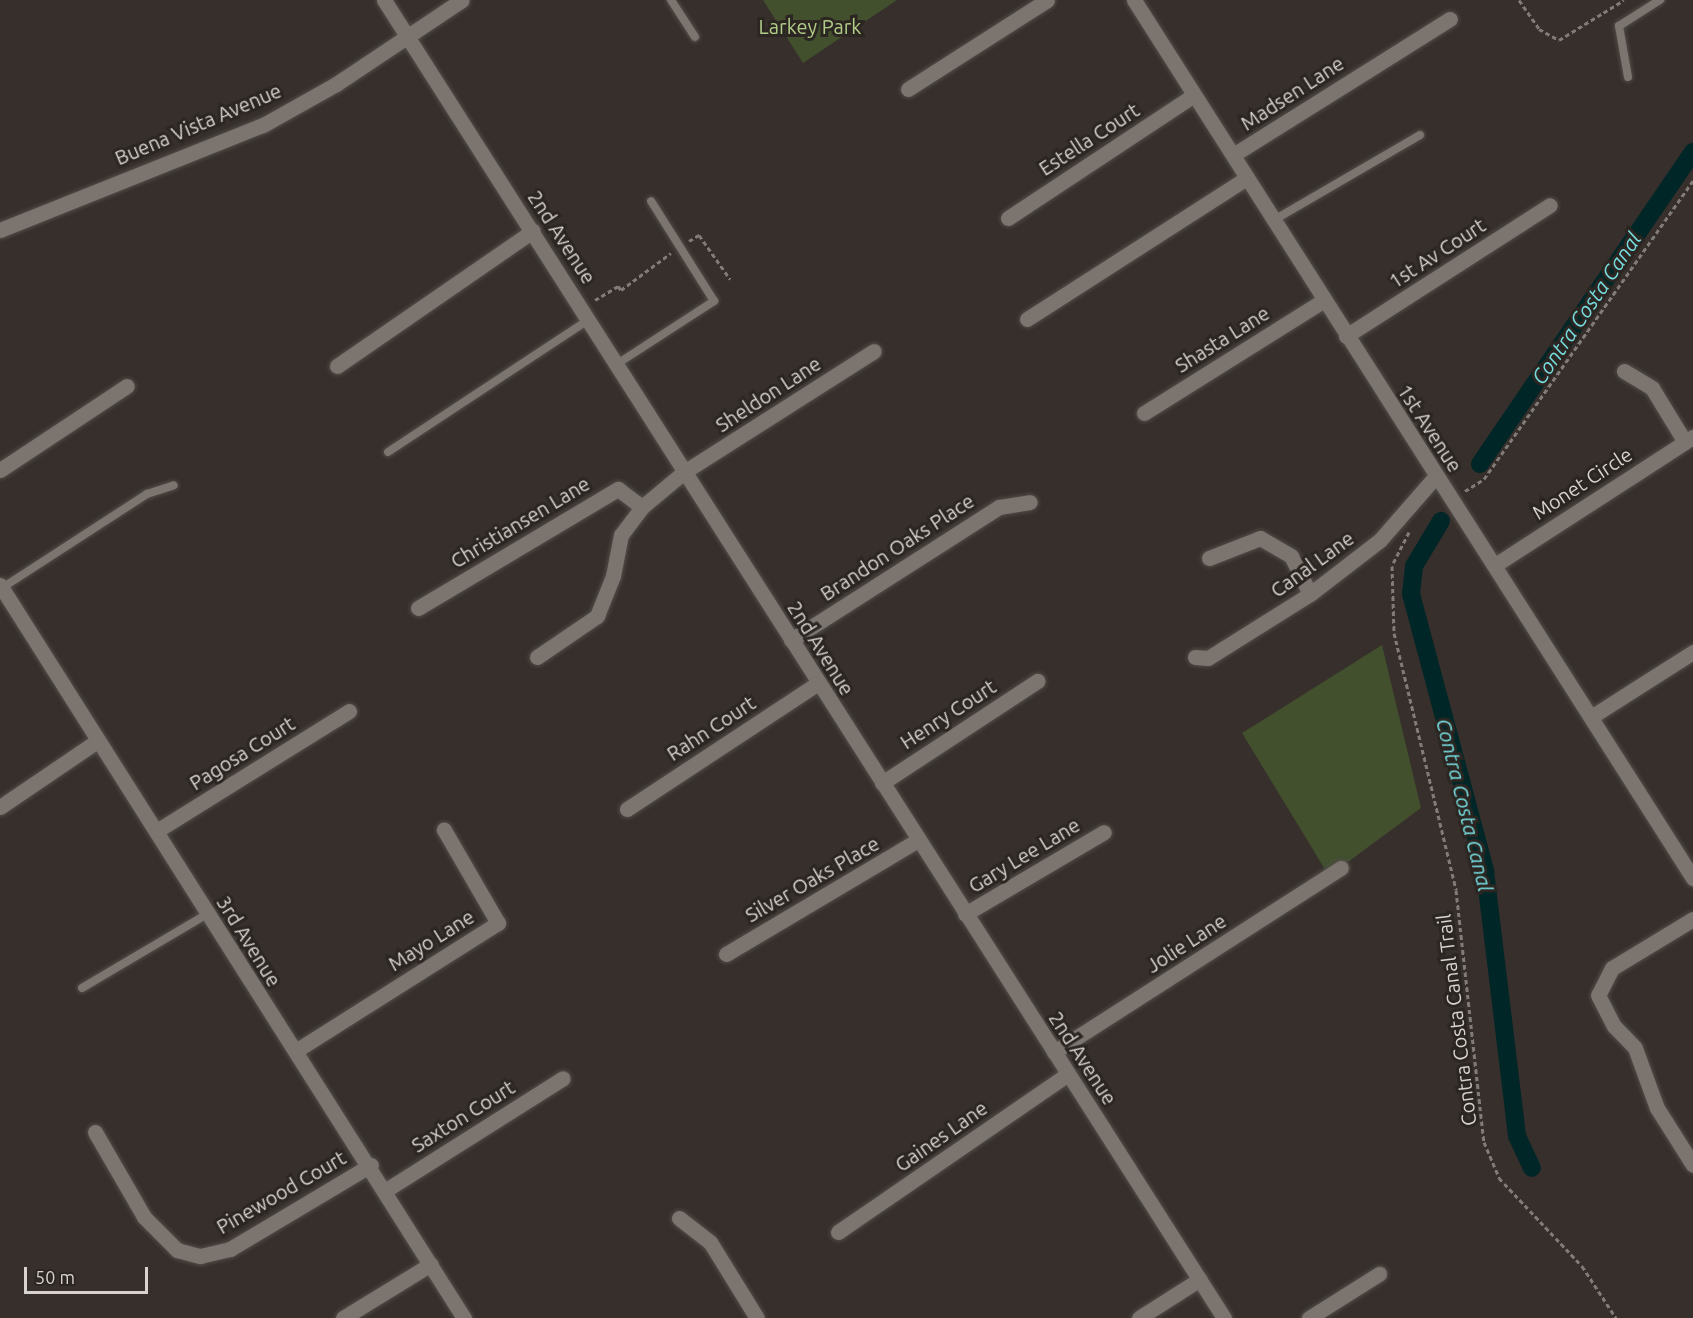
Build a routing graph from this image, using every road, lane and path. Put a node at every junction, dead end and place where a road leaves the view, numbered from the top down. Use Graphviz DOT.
graph roads {
  1 [pos="384,0"];
  2 [pos="462,0"];
  3 [pos="671,0"];
  4 [pos="1047,0"];
  5 [pos="1134,0"];
  6 [pos="1519,0"];
  7 [pos="1624,0"];
  8 [pos="1660,0"];
  9 [pos="1450,19"];
  10 [pos="407,36"];
  11 [pos="695,37"];
  12 [pos="1628,77"];
  13 [pos="908,89"];
  14 [pos="1194,95"];
  15 [pos="1420,135"];
  16 [pos="1233,155"];
  17 [pos="1247,178"];
  18 [pos="1693,180"];
  19 [pos="651,201"];
  20 [pos="1550,205"];
  21 [pos="1008,218"];
  22 [pos="1274,220"];
  23 [pos="0,230"];
  24 [pos="533,231"];
  25 [pos="680,247"];
  26 [pos="730,279"];
  27 [pos="595,300"];
  28 [pos="1324,300"];
  29 [pos="590,319"];
  30 [pos="1027,319"];
  31 [pos="1346,336"];
  32 [pos="874,351"];
  33 [pos="617,364"];
  34 [pos="337,366"];
  35 [pos="1624,371"];
  36 [pos="127,386"];
  37 [pos="1144,413"];
  38 [pos="1689,439"];
  39 [pos="388,452"];
  40 [pos="0,470"];
  41 [pos="684,472"];
  42 [pos="1435,477"];
  43 [pos="174,485"];
  44 [pos="1450,497"];
  45 [pos="1030,502"];
  46 [pos="642,507"];
  47 [pos="1415,523"];
  48 [pos="1209,558"];
  49 [pos="1495,565"];
  50 [pos="1,586"];
  51 [pos="1310,594"];
  52 [pos="418,608"];
  53 [pos="791,640"];
  54 [pos="1693,652"];
  55 [pos="537,657"];
  56 [pos="1195,657"];
  57 [pos="1037,681"];
  58 [pos="818,683"];
  59 [pos="349,711"];
  60 [pos="1591,717"];
  61 [pos="98,741"];
  62 [pos="882,783"];
  63 [pos="0,807"];
  64 [pos="627,809"];
  65 [pos="158,830"];
  66 [pos="444,830"];
  67 [pos="1104,832"];
  68 [pos="918,840"];
  69 [pos="1341,868"];
  70 [pos="1693,878"];
  71 [pos="207,914"];
  72 [pos="965,914"];
  73 [pos="1693,919"];
  74 [pos="726,954"];
  75 [pos="82,988"];
  76 [pos="297,1050"];
  77 [pos="1054,1052"];
  78 [pos="1068,1074"];
  79 [pos="562,1078"];
  80 [pos="95,1132"];
  81 [pos="371,1165"];
  82 [pos="1693,1165"];
  83 [pos="386,1190"];
  84 [pos="679,1218"];
  85 [pos="838,1232"];
  86 [pos="431,1264"];
  87 [pos="1379,1274"];
  88 [pos="1200,1279"];
  89 [pos="343,1318"];
  90 [pos="464,1318"];
  91 [pos="757,1318"];
  92 [pos="1139,1318"];
  93 [pos="1224,1318"];
  94 [pos="1309,1318"];
  95 [pos="1616,1318"];
  1 -- 10 [label="street, 2nd Avenue"];
  2 -- 10 [label="street, Buena Vista Avenue"];
  3 -- 11 [label="lane"];
  4 -- 13 [label="street"];
  5 -- 14 [label="street, 1st Avenue"];
  6 -- 7 [label="path"];
  8 -- 12 [label="lane"];
  9 -- 16 [label="street, Madsen Lane"];
  10 -- 23 [label="street, Buena Vista Avenue"];
  10 -- 24 [label="street, 2nd Avenue"];
  14 -- 16 [label="street, 1st Avenue"];
  14 -- 21 [label="street, Estella Court"];
  15 -- 22 [label="lane"];
  16 -- 17 [label="street, 1st Avenue"];
  17 -- 22 [label="street, 1st Avenue"];
  17 -- 30 [label="street"];
  18 -- 44 [label="path"];
  19 -- 25 [label="lane"];
  20 -- 31 [label="street, 1st Av Court"];
  22 -- 28 [label="street, 1st Avenue"];
  24 -- 29 [label="street, 2nd Avenue"];
  24 -- 34 [label="street"];
  25 -- 26 [label="path"];
  25 -- 27 [label="path"];
  25 -- 33 [label="lane"];
  28 -- 31 [label="street, 1st Avenue"];
  28 -- 37 [label="street, Shasta Lane"];
  29 -- 33 [label="street, 2nd Avenue"];
  29 -- 39 [label="lane"];
  31 -- 42 [label="street, 1st Avenue"];
  32 -- 41 [label="street, Sheldon Lane"];
  33 -- 41 [label="street, 2nd Avenue"];
  35 -- 38 [label="street"];
  36 -- 40 [label="street"];
  38 -- 49 [label="street, Monet Circle"];
  41 -- 46 [label="street, Sheldon Lane"];
  41 -- 53 [label="street, 2nd Avenue"];
  42 -- 44 [label="street, 1st Avenue"];
  42 -- 51 [label="street, Canal Lane"];
  43 -- 50 [label="lane"];
  44 -- 49 [label="street, 1st Avenue"];
  45 -- 53 [label="street, Brandon Oaks Place"];
  46 -- 52 [label="street, Christiansen Lane"];
  46 -- 55 [label="street, Sheldon Lane"];
  47 -- 95 [label="path, Contra Costa Canal Trail"];
  48 -- 51 [label="street"];
  49 -- 60 [label="street, 1st Avenue"];
  50 -- 61 [label="street, 3rd Avenue"];
  51 -- 56 [label="street, Canal Lane"];
  53 -- 58 [label="street, 2nd Avenue"];
  54 -- 60 [label="street"];
  57 -- 62 [label="street, Henry Court"];
  58 -- 62 [label="street, 2nd Avenue"];
  58 -- 64 [label="street, Rahn Court"];
  59 -- 65 [label="street, Pagosa Court"];
  60 -- 70 [label="street, 1st Avenue"];
  61 -- 63 [label="street"];
  61 -- 65 [label="street, 3rd Avenue"];
  62 -- 68 [label="street, 2nd Avenue"];
  65 -- 71 [label="street, 3rd Avenue"];
  66 -- 76 [label="street, Mayo Lane"];
  67 -- 72 [label="street, Gary Lee Lane"];
  68 -- 72 [label="street, 2nd Avenue"];
  68 -- 74 [label="street, Silver Oaks Place"];
  69 -- 77 [label="street, Jolie Lane"];
  71 -- 75 [label="lane"];
  71 -- 76 [label="street, 3rd Avenue"];
  72 -- 77 [label="street, 2nd Avenue"];
  73 -- 82 [label="street"];
  76 -- 81 [label="street, 3rd Avenue"];
  77 -- 78 [label="street, 2nd Avenue"];
  78 -- 85 [label="street, Gaines Lane"];
  78 -- 88 [label="street, 2nd Avenue"];
  79 -- 83 [label="street, Saxton Court"];
  80 -- 81 [label="street, Pinewood Court"];
  81 -- 83 [label="street, 3rd Avenue"];
  83 -- 86 [label="street, 3rd Avenue"];
  84 -- 91 [label="street"];
  86 -- 89 [label="street"];
  86 -- 90 [label="street, 3rd Avenue"];
  87 -- 94 [label="street"];
  88 -- 92 [label="street"];
  88 -- 93 [label="street, 2nd Avenue"];
}
